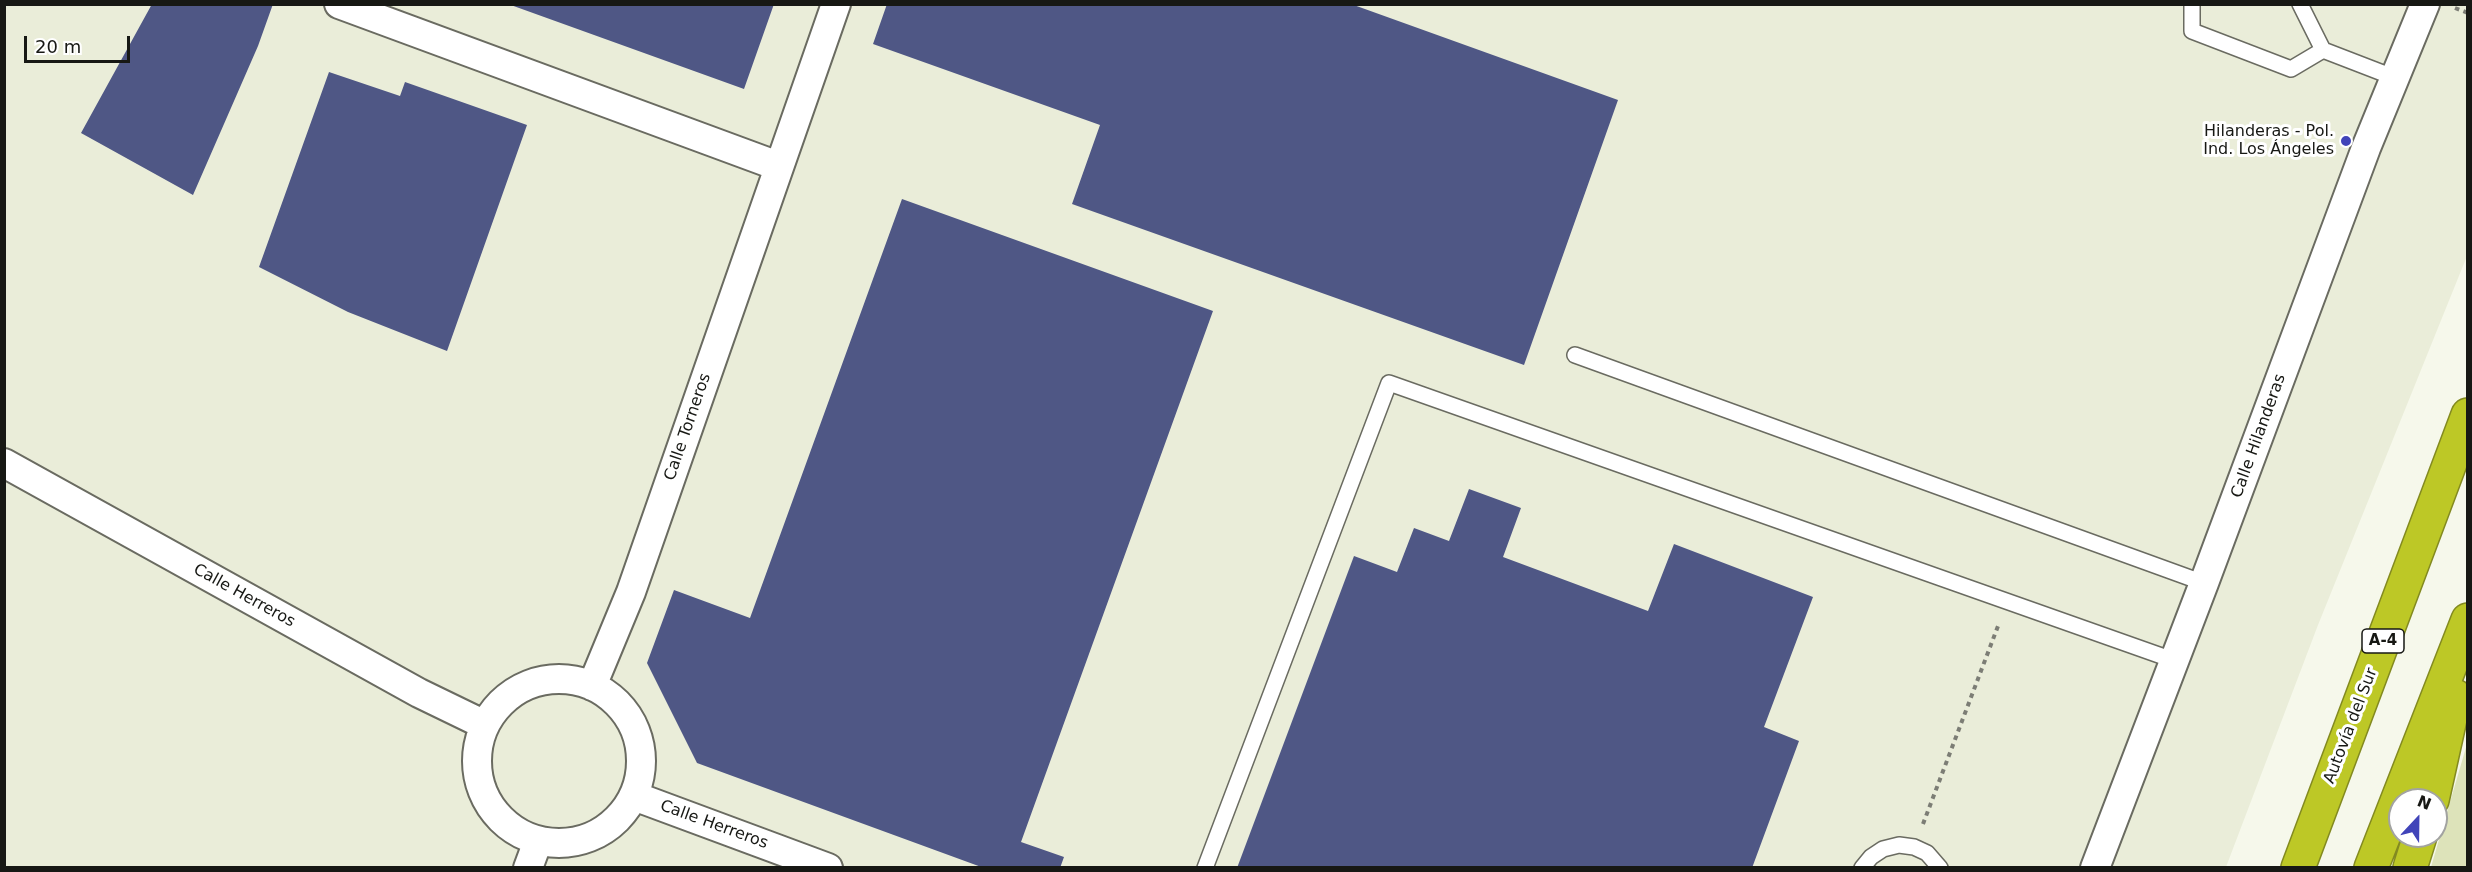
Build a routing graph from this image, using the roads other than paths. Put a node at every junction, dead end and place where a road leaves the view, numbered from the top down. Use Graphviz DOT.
graph roads {
  1 [pos="339,4"];
  2 [pos="836,4"];
  3 [pos="2192,4"];
  4 [pos="2300,4"];
  5 [pos="2424,4"];
  6 [pos="2323,50"];
  7 [pos="2393,76"];
  8 [pos="778,166"];
  9 [pos="1575,355"];
  10 [pos="2468,415"];
  11 [pos="4,463"];
  12 [pos="2204,583"];
  13 [pos="2468,620"];
  14 [pos="2468,636"];
  15 [pos="2174,660"];
  16 [pos="592,686"];
  17 [pos="485,725"];
  18 [pos="2435,788"];
  19 [pos="634,796"];
  20 [pos="537,841"];
  21 [pos="2416,848"];
  22 [pos="528,867"];
  23 [pos="828,867"];
  24 [pos="1205,867"];
  25 [pos="1863,867"];
  26 [pos="1940,867"];
  27 [pos="2095,867"];
  28 [pos="2298,867"];
  29 [pos="2371,867"];
  30 [pos="2410,867"];
  1 -- 8 [label="street"];
  2 -- 8 [label="street, Calle Torneros"];
  3 -- 6 [label="lane"];
  4 -- 6 [label="lane"];
  5 -- 7 [label="street, Calle Hilanderas"];
  6 -- 7 [label="lane"];
  7 -- 12 [label="street, Calle Hilanderas"];
  8 -- 16 [label="street, Calle Torneros"];
  9 -- 12 [label="lane"];
  10 -- 28 [label="highway, Autovía del Sur / A-4"];
  11 -- 17 [label="street, Calle Herreros"];
  12 -- 15 [label="street, Calle Hilanderas"];
  13 -- 29 [label="highway"];
  14 -- 18 [label="highway"];
  15 -- 24 [label="lane"];
  15 -- 27 [label="street, Calle Hilanderas"];
  16 -- 17 [label="street"];
  16 -- 19 [label="street"];
  17 -- 20 [label="street"];
  19 -- 20 [label="street"];
  19 -- 23 [label="street, Calle Herreros"];
  20 -- 22 [label="street"];
  21 -- 30 [label="highway"];
  25 -- 26 [label="lane"];
}
